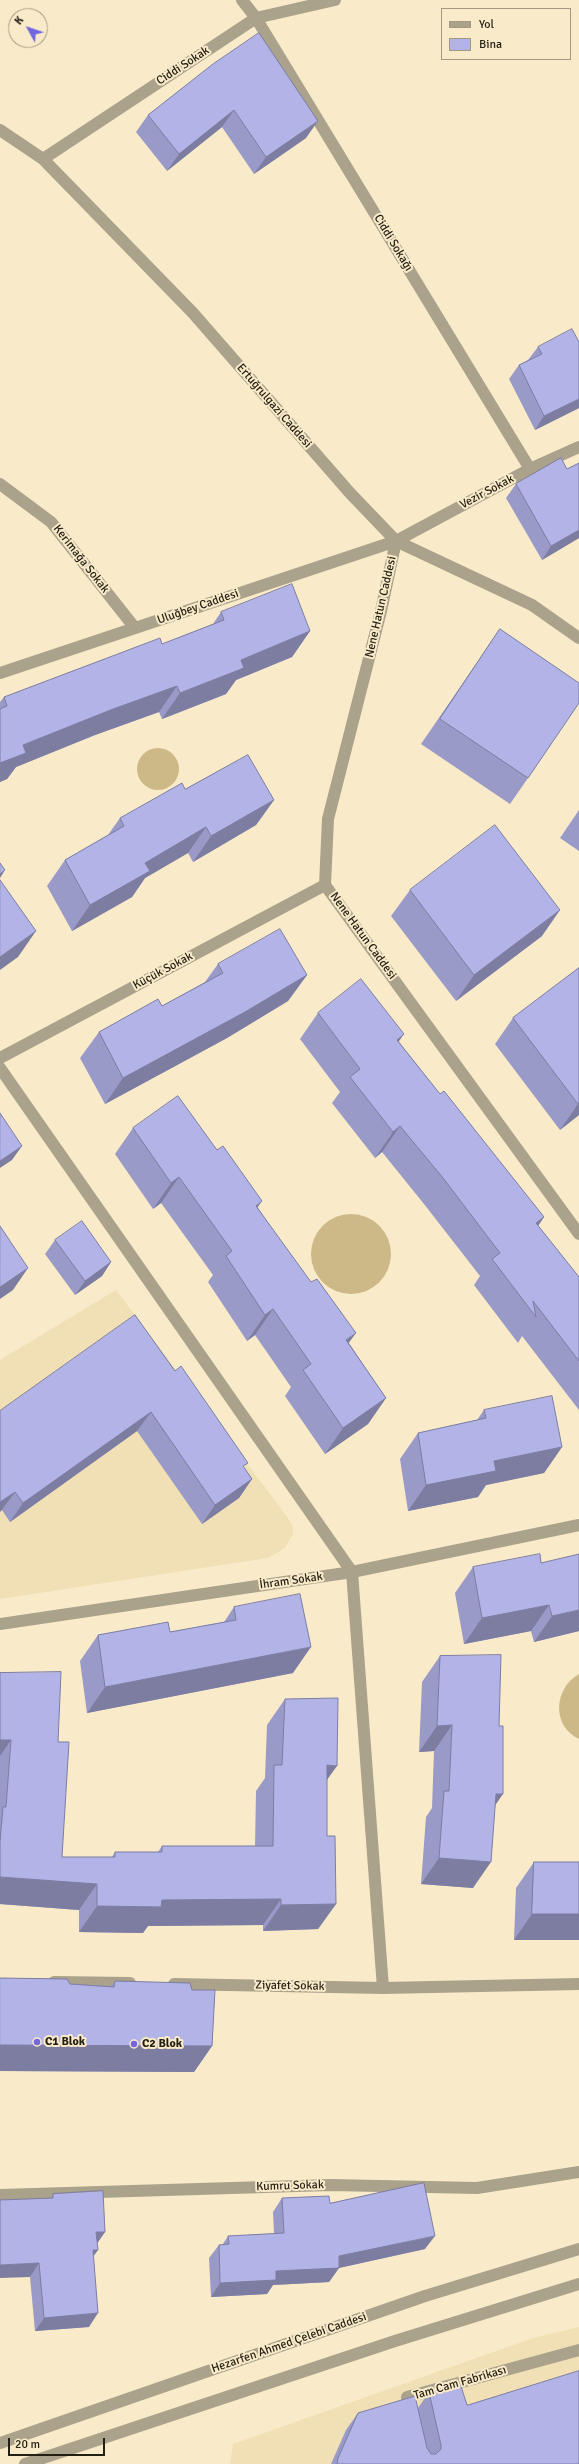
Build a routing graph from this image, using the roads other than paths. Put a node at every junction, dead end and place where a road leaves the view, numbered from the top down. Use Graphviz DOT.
graph roads {
  1 [pos="242,0"];
  2 [pos="335,0"];
  3 [pos="256,18"];
  4 [pos="0,130"];
  5 [pos="43,158"];
  6 [pos="579,447"];
  7 [pos="530,469"];
  8 [pos="0,484"];
  9 [pos="396,541"];
  10 [pos="135,628"];
  11 [pos="579,638"];
  12 [pos="0,673"];
  13 [pos="325,885"];
  14 [pos="0,1058"];
  15 [pos="0,1068"];
  16 [pos="579,1234"];
  17 [pos="579,1525"];
  18 [pos="352,1572"];
  19 [pos="0,1624"];
  20 [pos="40,1982"];
  21 [pos="144,1984"];
  22 [pos="160,1984"];
  23 [pos="579,1984"];
  24 [pos="383,1988"];
  25 [pos="579,2172"];
  26 [pos="0,2195"];
  27 [pos="579,2249"];
  28 [pos="579,2284"];
  29 [pos="579,2350"];
  30 [pos="414,2427"];
  31 [pos="0,2443"];
  32 [pos="25,2464"];
  1 -- 3 [label="street, Ciddi Sokağı"];
  2 -- 3 [label="street, Ciddi Sokak"];
  3 -- 5 [label="street, Ciddi Sokak"];
  3 -- 7 [label="street, Ciddi Sokağı"];
  4 -- 5 [label="street, Ertuğrulgazi Caddesi"];
  5 -- 9 [label="street, Ertuğrulgazi Caddesi"];
  6 -- 7 [label="street, Vezir Sokak"];
  7 -- 9 [label="street, Vezir Sokak"];
  8 -- 10 [label="street, Kerimağa Sokak"];
  9 -- 10 [label="street, Uluğbey Caddesi"];
  9 -- 11 [label="street, Ertuğrulgazi Caddesi"];
  9 -- 13 [label="street, Nene Hatun Caddesi"];
  10 -- 12 [label="street, Uluğbey Caddesi"];
  13 -- 14 [label="street, Küçük Sokak"];
  13 -- 16 [label="street, Nene Hatun Caddesi"];
  15 -- 18 [label="street"];
  17 -- 18 [label="street, İhram Sokak"];
  18 -- 19 [label="street, İhram Sokak"];
  18 -- 24 [label="street"];
  20 -- 21 [label="street"];
  22 -- 24 [label="street, Ziyafet Sokak"];
  23 -- 24 [label="street, Ziyafet Sokak"];
  25 -- 26 [label="street, Kumru Sokak"];
  27 -- 31 [label="street, Hezarfen Ahmed Çelebi Caddesi"];
  28 -- 32 [label="street"];
  29 -- 30 [label="street, Tam Cam Fabrikası"];
}
